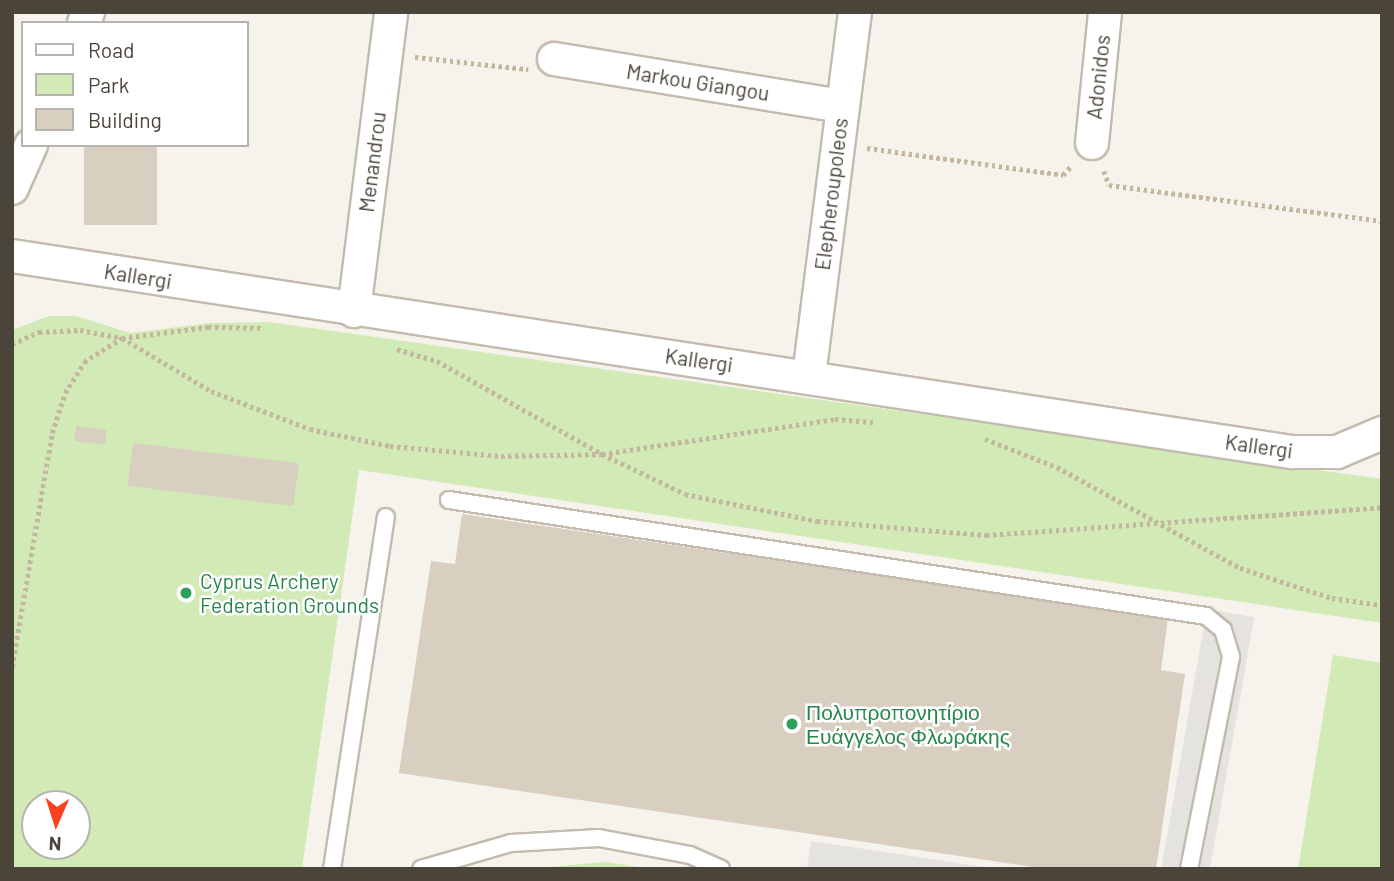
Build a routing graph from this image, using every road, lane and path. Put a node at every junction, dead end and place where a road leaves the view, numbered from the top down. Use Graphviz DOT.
graph roads {
  1 [pos="391,12"];
  2 [pos="855,12"];
  3 [pos="1104,12"];
  4 [pos="385,53"];
  5 [pos="554,59"];
  6 [pos="842,106"];
  7 [pos="1092,143"];
  8 [pos="838,144"];
  9 [pos="30,147"];
  10 [pos="12,188"];
  11 [pos="1382,221"];
  12 [pos="12,256"];
  13 [pos="354,311"];
  14 [pos="272,329"];
  15 [pos="122,338"];
  16 [pos="12,344"];
  17 [pos="386,346"];
  18 [pos="809,376"];
  19 [pos="887,423"];
  20 [pos="1382,433"];
  21 [pos="978,438"];
  22 [pos="602,453"];
  23 [pos="449,500"];
  24 [pos="1382,507"];
  25 [pos="386,517"];
  26 [pos="1162,524"];
  27 [pos="1382,606"];
  28 [pos="12,667"];
  29 [pos="332,869"];
  30 [pos="421,869"];
  31 [pos="721,869"];
  32 [pos="1189,869"];
  1 -- 4 [label="street, Menandrou"];
  2 -- 6 [label="street, Elepheroupoleos"];
  3 -- 7 [label="street, Adonidos"];
  4 -- 5 [label="path"];
  4 -- 13 [label="street, Menandrou"];
  5 -- 6 [label="street, Markou Giangou"];
  6 -- 8 [label="street, Elepheroupoleos"];
  7 -- 8 [label="path"];
  7 -- 11 [label="path"];
  8 -- 18 [label="street, Elepheroupoleos"];
  9 -- 10 [label="street"];
  12 -- 13 [label="street, Kallergi"];
  13 -- 18 [label="street, Kallergi"];
  14 -- 15 [label="path"];
  15 -- 16 [label="path"];
  15 -- 22 [label="path"];
  15 -- 28 [label="path"];
  17 -- 22 [label="path"];
  18 -- 20 [label="street, Kallergi"];
  19 -- 22 [label="path"];
  21 -- 26 [label="path"];
  22 -- 26 [label="path"];
  23 -- 32 [label="lane"];
  24 -- 26 [label="path"];
  25 -- 29 [label="lane"];
  26 -- 27 [label="path"];
  30 -- 31 [label="lane"];
}
